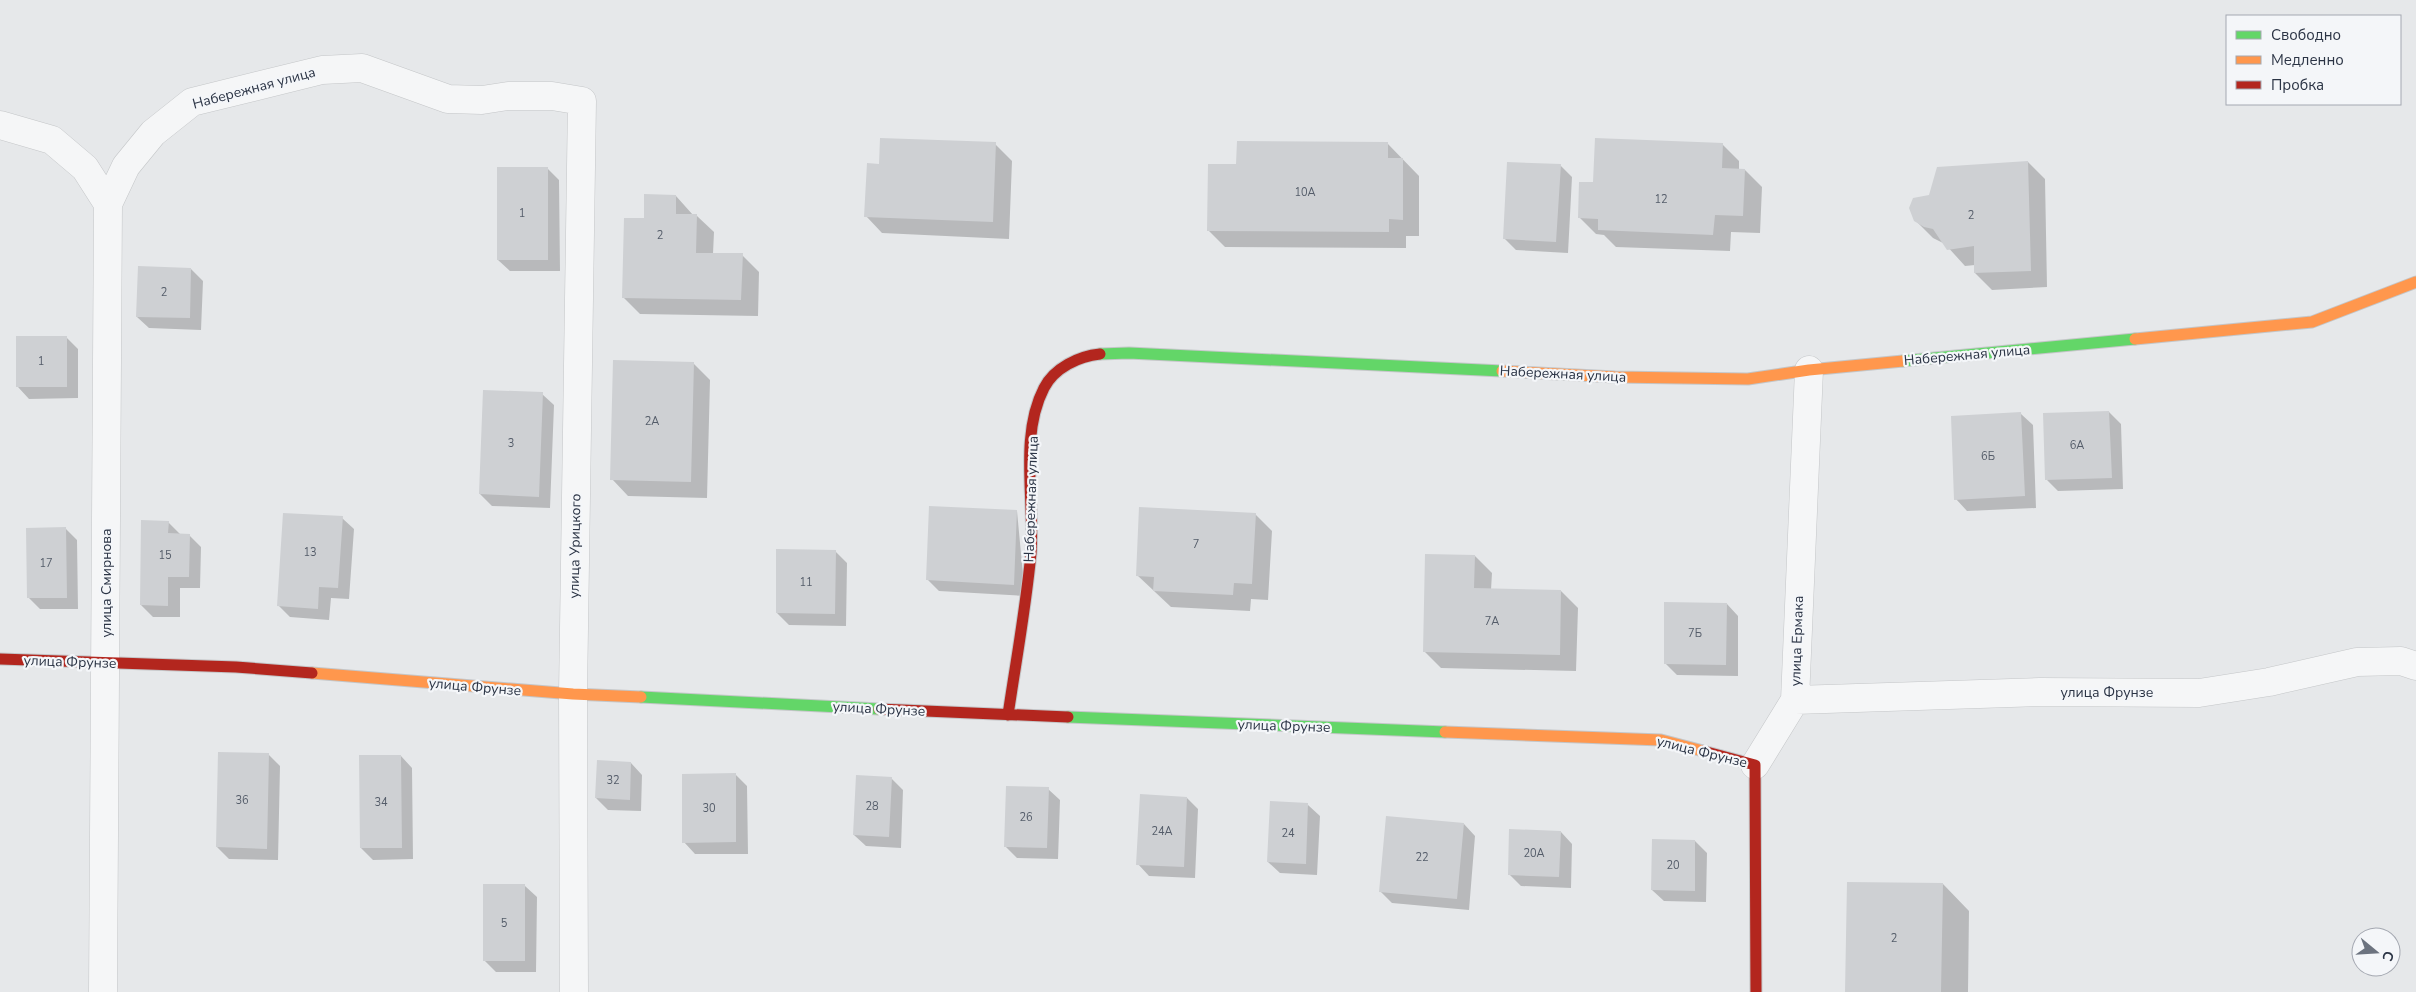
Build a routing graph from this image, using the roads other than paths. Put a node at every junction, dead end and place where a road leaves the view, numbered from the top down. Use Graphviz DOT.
graph roads {
  1 [pos="582,101"];
  2 [pos="0,126"];
  3 [pos="108,204"];
  4 [pos="2416,282"];
  5 [pos="1808,370"];
  6 [pos="0,659"];
  7 [pos="105,663"];
  8 [pos="2416,666"];
  9 [pos="573,694"];
  10 [pos="1795,700"];
  11 [pos="1008,715"];
  12 [pos="1755,765"];
  13 [pos="103,992"];
  14 [pos="574,992"];
  15 [pos="1756,992"];
  1 -- 3 [label="street, Набережная улица"];
  1 -- 9 [label="street, улица Урицкого"];
  2 -- 3 [label="street"];
  3 -- 7 [label="street, улица Смирнова"];
  4 -- 5 [label="street, Набережная улица"];
  5 -- 10 [label="street, улица Ермака"];
  5 -- 11 [label="street, Набережная улица"];
  6 -- 7 [label="street, улица Фрунзе"];
  7 -- 9 [label="street, улица Фрунзе"];
  7 -- 13 [label="street, улица Смирнова"];
  8 -- 10 [label="street, улица Фрунзе"];
  9 -- 11 [label="street, улица Фрунзе"];
  9 -- 14 [label="street, улица Урицкого"];
  10 -- 12 [label="street, улица Ермака"];
  11 -- 12 [label="street, улица Фрунзе"];
  12 -- 15 [label="street"];
}
